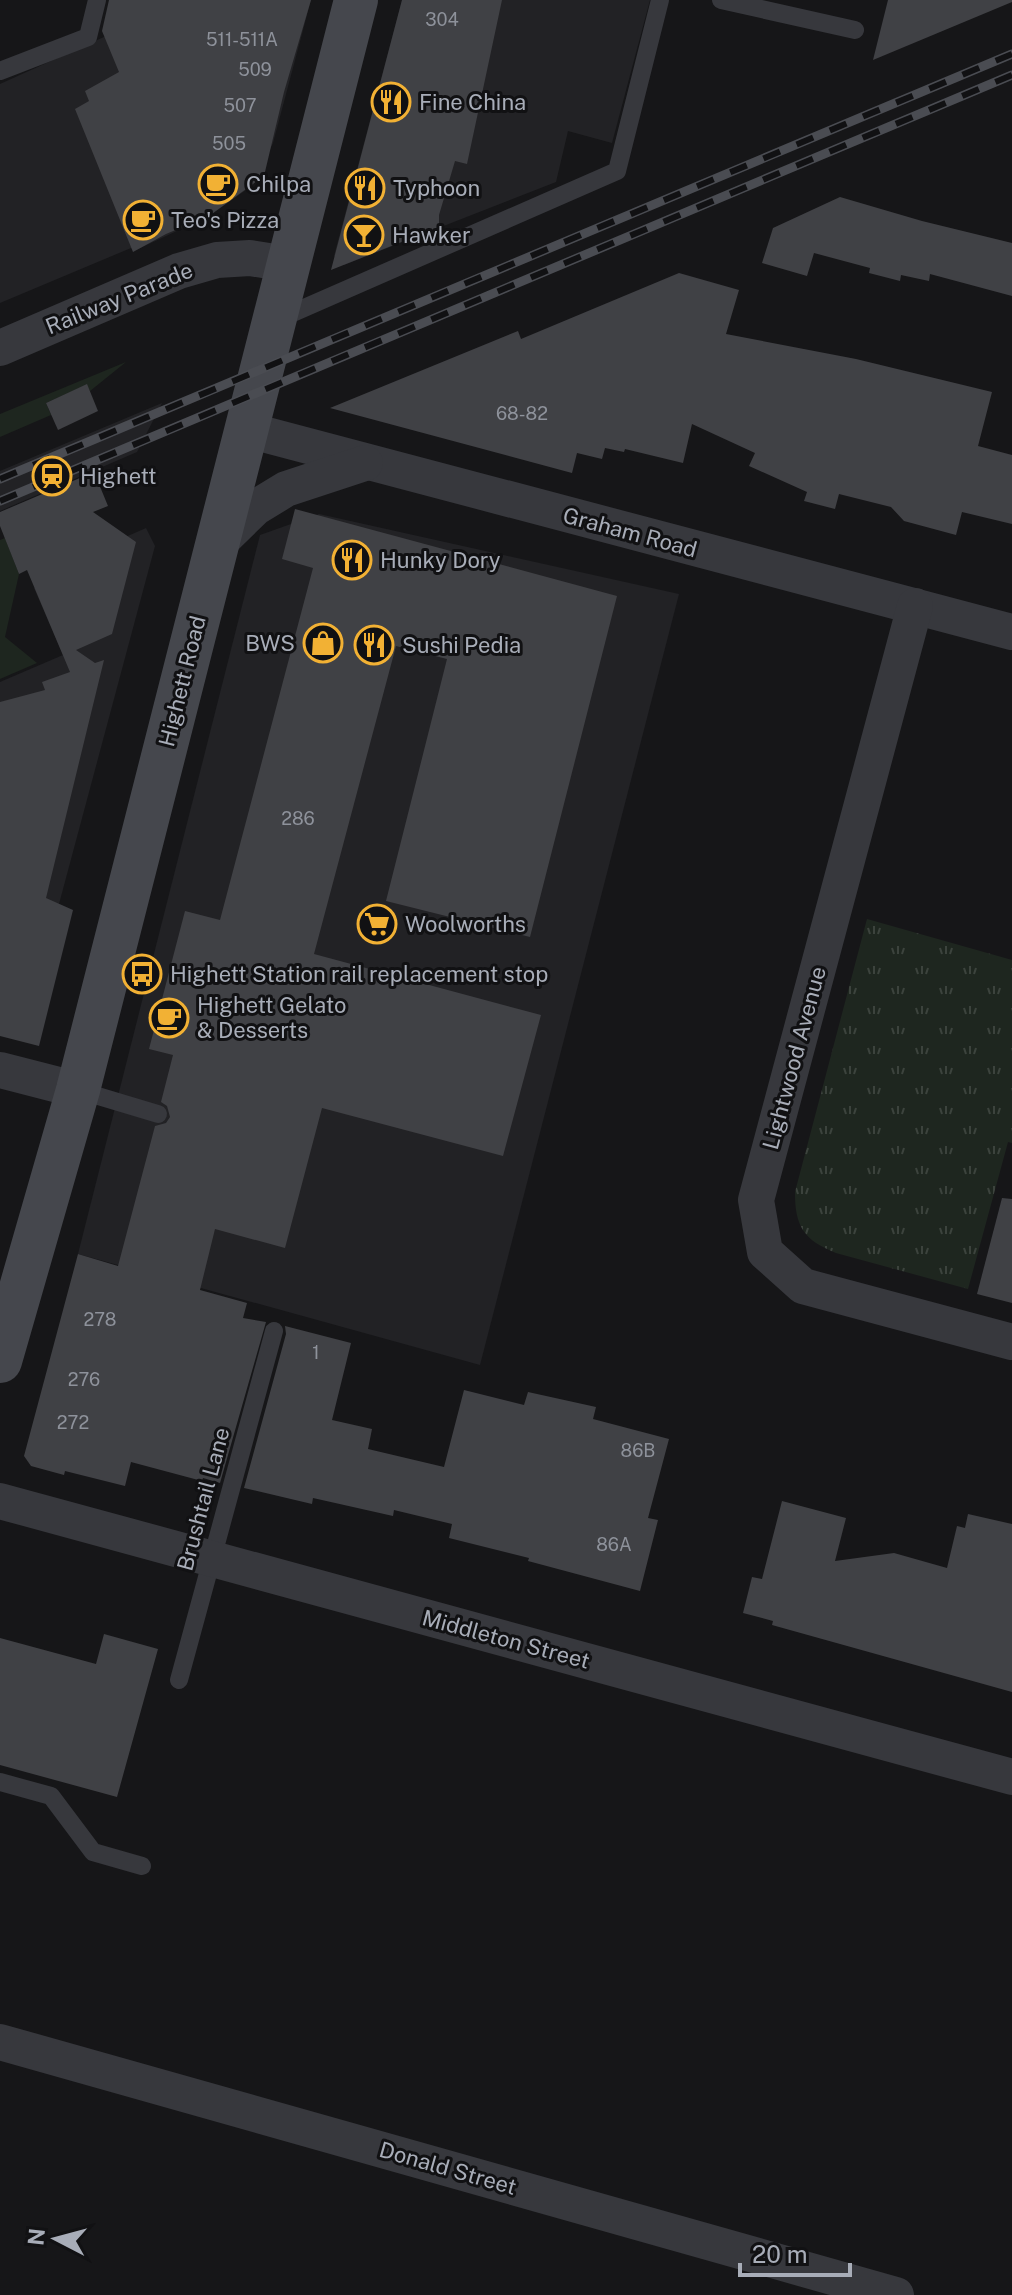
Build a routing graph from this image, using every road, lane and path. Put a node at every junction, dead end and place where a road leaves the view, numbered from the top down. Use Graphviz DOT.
graph roads {
  1 [pos="97,0"];
  2 [pos="356,0"];
  3 [pos="660,0"];
  4 [pos="721,0"];
  5 [pos="855,30"];
  6 [pos="0,71"];
  7 [pos="288,264"];
  8 [pos="274,322"];
  9 [pos="0,348"];
  10 [pos="248,430"];
  11 [pos="366,463"];
  12 [pos="217,545"];
  13 [pos="915,606"];
  14 [pos="1012,632"];
  15 [pos="0,1070"];
  16 [pos="78,1090"];
  17 [pos="158,1114"];
  18 [pos="274,1331"];
  19 [pos="1012,1342"];
  20 [pos="0,1361"];
  21 [pos="0,1501"];
  22 [pos="212,1559"];
  23 [pos="179,1680"];
  24 [pos="1012,1777"];
  25 [pos="0,1782"];
  26 [pos="142,1866"];
  27 [pos="0,2042"];
  28 [pos="896,2295"];
  1 -- 6 [label="lane"];
  2 -- 7 [label="street, Highett Road"];
  3 -- 8 [label="lane"];
  4 -- 5 [label="lane"];
  7 -- 8 [label="street, Highett Road"];
  7 -- 9 [label="street, Railway Parade"];
  8 -- 10 [label="street, Highett Road"];
  10 -- 11 [label="street, Graham Road"];
  10 -- 12 [label="street, Highett Road"];
  11 -- 12 [label="street"];
  11 -- 13 [label="street, Graham Road"];
  12 -- 16 [label="street, Highett Road"];
  13 -- 14 [label="street, Graham Road"];
  13 -- 19 [label="street, Lightwood Avenue"];
  15 -- 16 [label="street"];
  16 -- 17 [label="lane"];
  16 -- 20 [label="street, Highett Road"];
  18 -- 22 [label="lane, Brushtail Lane"];
  21 -- 22 [label="street, Middleton Street"];
  22 -- 23 [label="lane, Brushtail Lane"];
  22 -- 24 [label="street, Middleton Street"];
  25 -- 26 [label="lane"];
  27 -- 28 [label="street, Donald Street"];
}
